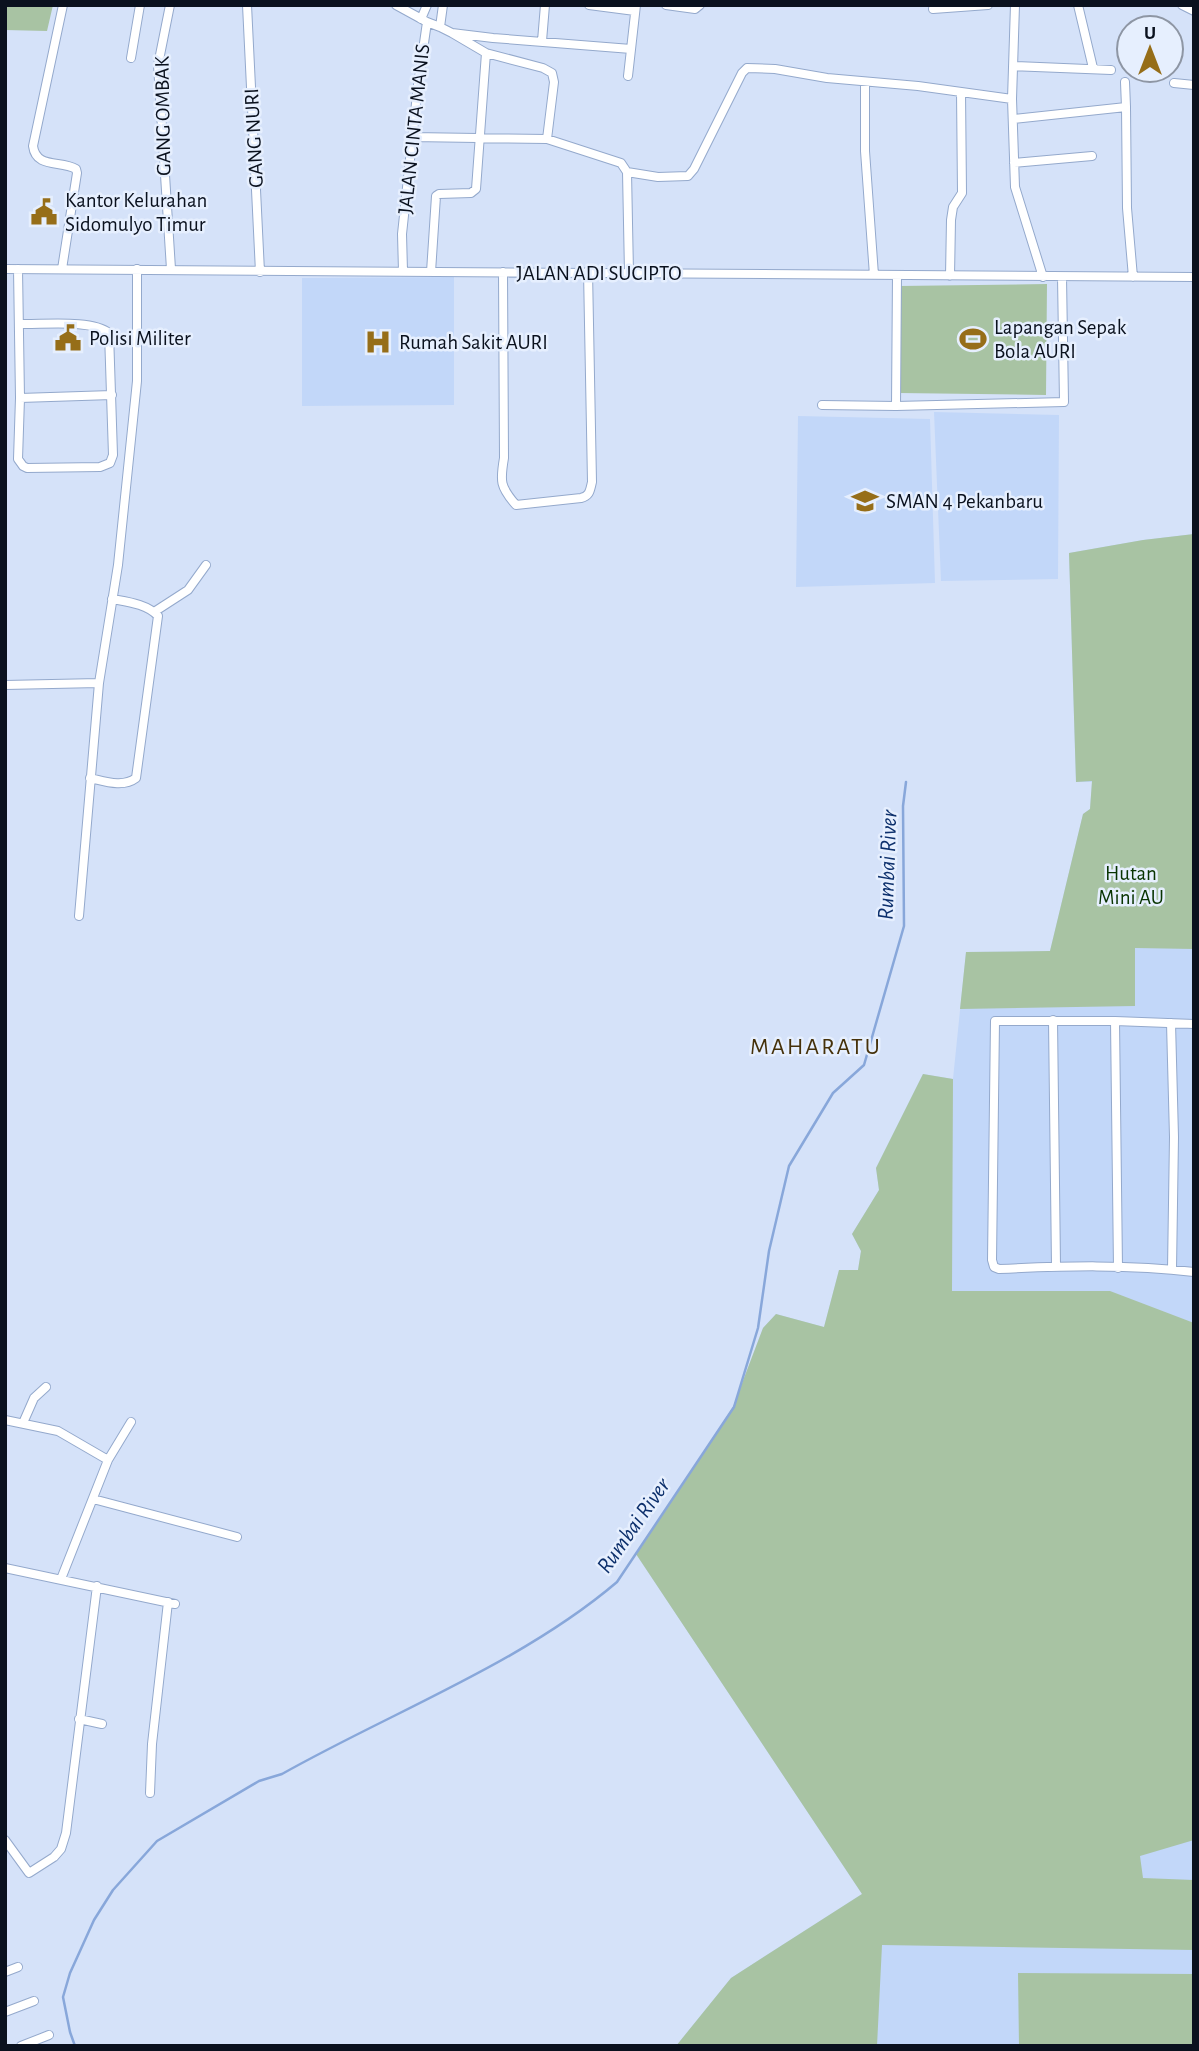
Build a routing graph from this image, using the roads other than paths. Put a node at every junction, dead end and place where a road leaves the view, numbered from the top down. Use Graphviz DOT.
graph roads {
  1 [pos="63,5"];
  2 [pos="140,5"];
  3 [pos="170,5"];
  4 [pos="247,5"];
  5 [pos="396,5"];
  6 [pos="427,5"];
  7 [pos="443,5"];
  8 [pos="545,5"];
  9 [pos="593,5"];
  10 [pos="666,5"];
  11 [pos="701,5"];
  12 [pos="988,5"];
  13 [pos="1015,5"];
  14 [pos="1079,5"];
  15 [pos="1182,5"];
  16 [pos="635,8"];
  17 [pos="933,9"];
  18 [pos="1194,11"];
  19 [pos="424,21"];
  20 [pos="440,27"];
  21 [pos="452,33"];
  22 [pos="542,41"];
  23 [pos="631,49"];
  24 [pos="486,53"];
  25 [pos="131,58"];
  26 [pos="1013,66"];
  27 [pos="1093,68"];
  28 [pos="1111,70"];
  29 [pos="628,76"];
  30 [pos="864,82"];
  31 [pos="1125,84"];
  32 [pos="961,92"];
  33 [pos="1012,99"];
  34 [pos="1126,107"];
  35 [pos="1013,119"];
  36 [pos="412,137"];
  37 [pos="478,138"];
  38 [pos="547,139"];
  39 [pos="1092,156"];
  40 [pos="1014,163"];
  41 [pos="627,172"];
  42 [pos="5,269"];
  43 [pos="18,269"];
  44 [pos="62,269"];
  45 [pos="137,269"];
  46 [pos="171,269"];
  47 [pos="403,271"];
  48 [pos="588,271"];
  49 [pos="260,272"];
  50 [pos="431,272"];
  51 [pos="503,272"];
  52 [pos="629,273"];
  53 [pos="874,275"];
  54 [pos="897,275"];
  55 [pos="950,276"];
  56 [pos="1043,277"];
  57 [pos="1062,277"];
  58 [pos="1133,277"];
  59 [pos="1194,277"];
  60 [pos="19,324"];
  61 [pos="112,395"];
  62 [pos="20,398"];
  63 [pos="822,405"];
  64 [pos="896,406"];
  65 [pos="206,565"];
  66 [pos="112,599"];
  67 [pos="154,612"];
  68 [pos="99,683"];
  69 [pos="5,685"];
  70 [pos="89,778"];
  71 [pos="79,916"];
  72 [pos="1053,1020"];
  73 [pos="1115,1021"];
  74 [pos="1171,1023"];
  75 [pos="1194,1024"];
  76 [pos="1056,1266"];
  77 [pos="1118,1268"];
  78 [pos="1172,1269"];
  79 [pos="1194,1272"];
  80 [pos="46,1387"];
  81 [pos="5,1420"];
  82 [pos="131,1422"];
  83 [pos="23,1423"];
  84 [pos="108,1460"];
  85 [pos="93,1499"];
  86 [pos="237,1537"];
  87 [pos="5,1568"];
  88 [pos="61,1579"];
  89 [pos="97,1586"];
  90 [pos="79,1719"];
  91 [pos="102,1724"];
  92 [pos="150,1793"];
  93 [pos="5,1840"];
  94 [pos="18,1967"];
  95 [pos="5,1972"];
  96 [pos="34,2001"];
  97 [pos="5,2012"];
  98 [pos="49,2035"];
  99 [pos="21,2046"];
  1 -- 44 [label="street"];
  2 -- 25 [label="street"];
  3 -- 46 [label="street, GANG OMBAK"];
  4 -- 49 [label="street, GANG NURI"];
  5 -- 19 [label="street, JALAN CINTA MANIS"];
  6 -- 19 [label="street"];
  7 -- 20 [label="street"];
  8 -- 22 [label="street"];
  9 -- 16 [label="street"];
  10 -- 11 [label="street"];
  12 -- 17 [label="street"];
  13 -- 26 [label="street"];
  14 -- 27 [label="street"];
  15 -- 18 [label="street"];
  16 -- 23 [label="street"];
  19 -- 20 [label="street"];
  19 -- 36 [label="street, JALAN CINTA MANIS"];
  20 -- 21 [label="street"];
  21 -- 22 [label="street"];
  21 -- 24 [label="street"];
  22 -- 23 [label="street"];
  23 -- 29 [label="street"];
  24 -- 37 [label="street"];
  24 -- 38 [label="street"];
  26 -- 27 [label="street"];
  26 -- 33 [label="street"];
  27 -- 28 [label="street"];
  30 -- 32 [label="street"];
  30 -- 41 [label="street"];
  30 -- 53 [label="street"];
  31 -- 34 [label="street"];
  32 -- 33 [label="street"];
  32 -- 55 [label="street"];
  33 -- 35 [label="street"];
  34 -- 35 [label="street"];
  34 -- 58 [label="street"];
  35 -- 40 [label="street"];
  36 -- 37 [label="street"];
  36 -- 47 [label="street, JALAN CINTA MANIS"];
  37 -- 38 [label="street"];
  37 -- 50 [label="street"];
  38 -- 41 [label="street"];
  39 -- 40 [label="street"];
  40 -- 56 [label="street"];
  41 -- 52 [label="street"];
  42 -- 43 [label="street, JALAN ADI SUCIPTO"];
  43 -- 44 [label="street, JALAN ADI SUCIPTO"];
  43 -- 60 [label="street"];
  44 -- 45 [label="street, JALAN ADI SUCIPTO"];
  45 -- 46 [label="street, JALAN ADI SUCIPTO"];
  45 -- 66 [label="street"];
  46 -- 49 [label="street, JALAN ADI SUCIPTO"];
  47 -- 49 [label="street, JALAN ADI SUCIPTO"];
  47 -- 50 [label="street, JALAN ADI SUCIPTO"];
  48 -- 51 [label="street, JALAN ADI SUCIPTO"];
  48 -- 51 [label="street"];
  48 -- 52 [label="street, JALAN ADI SUCIPTO"];
  50 -- 51 [label="street, JALAN ADI SUCIPTO"];
  52 -- 53 [label="street, JALAN ADI SUCIPTO"];
  53 -- 54 [label="street, JALAN ADI SUCIPTO"];
  54 -- 55 [label="street, JALAN ADI SUCIPTO"];
  54 -- 64 [label="street"];
  55 -- 56 [label="street, JALAN ADI SUCIPTO"];
  56 -- 57 [label="street, JALAN ADI SUCIPTO"];
  57 -- 58 [label="street, JALAN ADI SUCIPTO"];
  57 -- 64 [label="street"];
  58 -- 59 [label="street, JALAN ADI SUCIPTO"];
  60 -- 61 [label="street"];
  60 -- 62 [label="street"];
  61 -- 62 [label="street"];
  61 -- 62 [label="street"];
  63 -- 64 [label="street"];
  65 -- 67 [label="street"];
  66 -- 67 [label="street"];
  66 -- 68 [label="street"];
  67 -- 70 [label="street"];
  68 -- 69 [label="street"];
  68 -- 70 [label="street"];
  70 -- 71 [label="street"];
  72 -- 73 [label="street"];
  72 -- 76 [label="street"];
  72 -- 76 [label="street"];
  73 -- 74 [label="street"];
  73 -- 77 [label="street"];
  74 -- 75 [label="street"];
  74 -- 78 [label="street"];
  76 -- 77 [label="street"];
  77 -- 78 [label="street"];
  78 -- 79 [label="street"];
  80 -- 83 [label="street"];
  81 -- 83 [label="street"];
  82 -- 84 [label="street"];
  83 -- 84 [label="street"];
  84 -- 85 [label="street"];
  85 -- 86 [label="street"];
  85 -- 88 [label="street"];
  87 -- 88 [label="street"];
  88 -- 89 [label="street"];
  89 -- 90 [label="street"];
  89 -- 92 [label="street"];
  90 -- 91 [label="street"];
  90 -- 93 [label="street"];
  94 -- 95 [label="street"];
  96 -- 97 [label="street"];
  98 -- 99 [label="street"];
}
